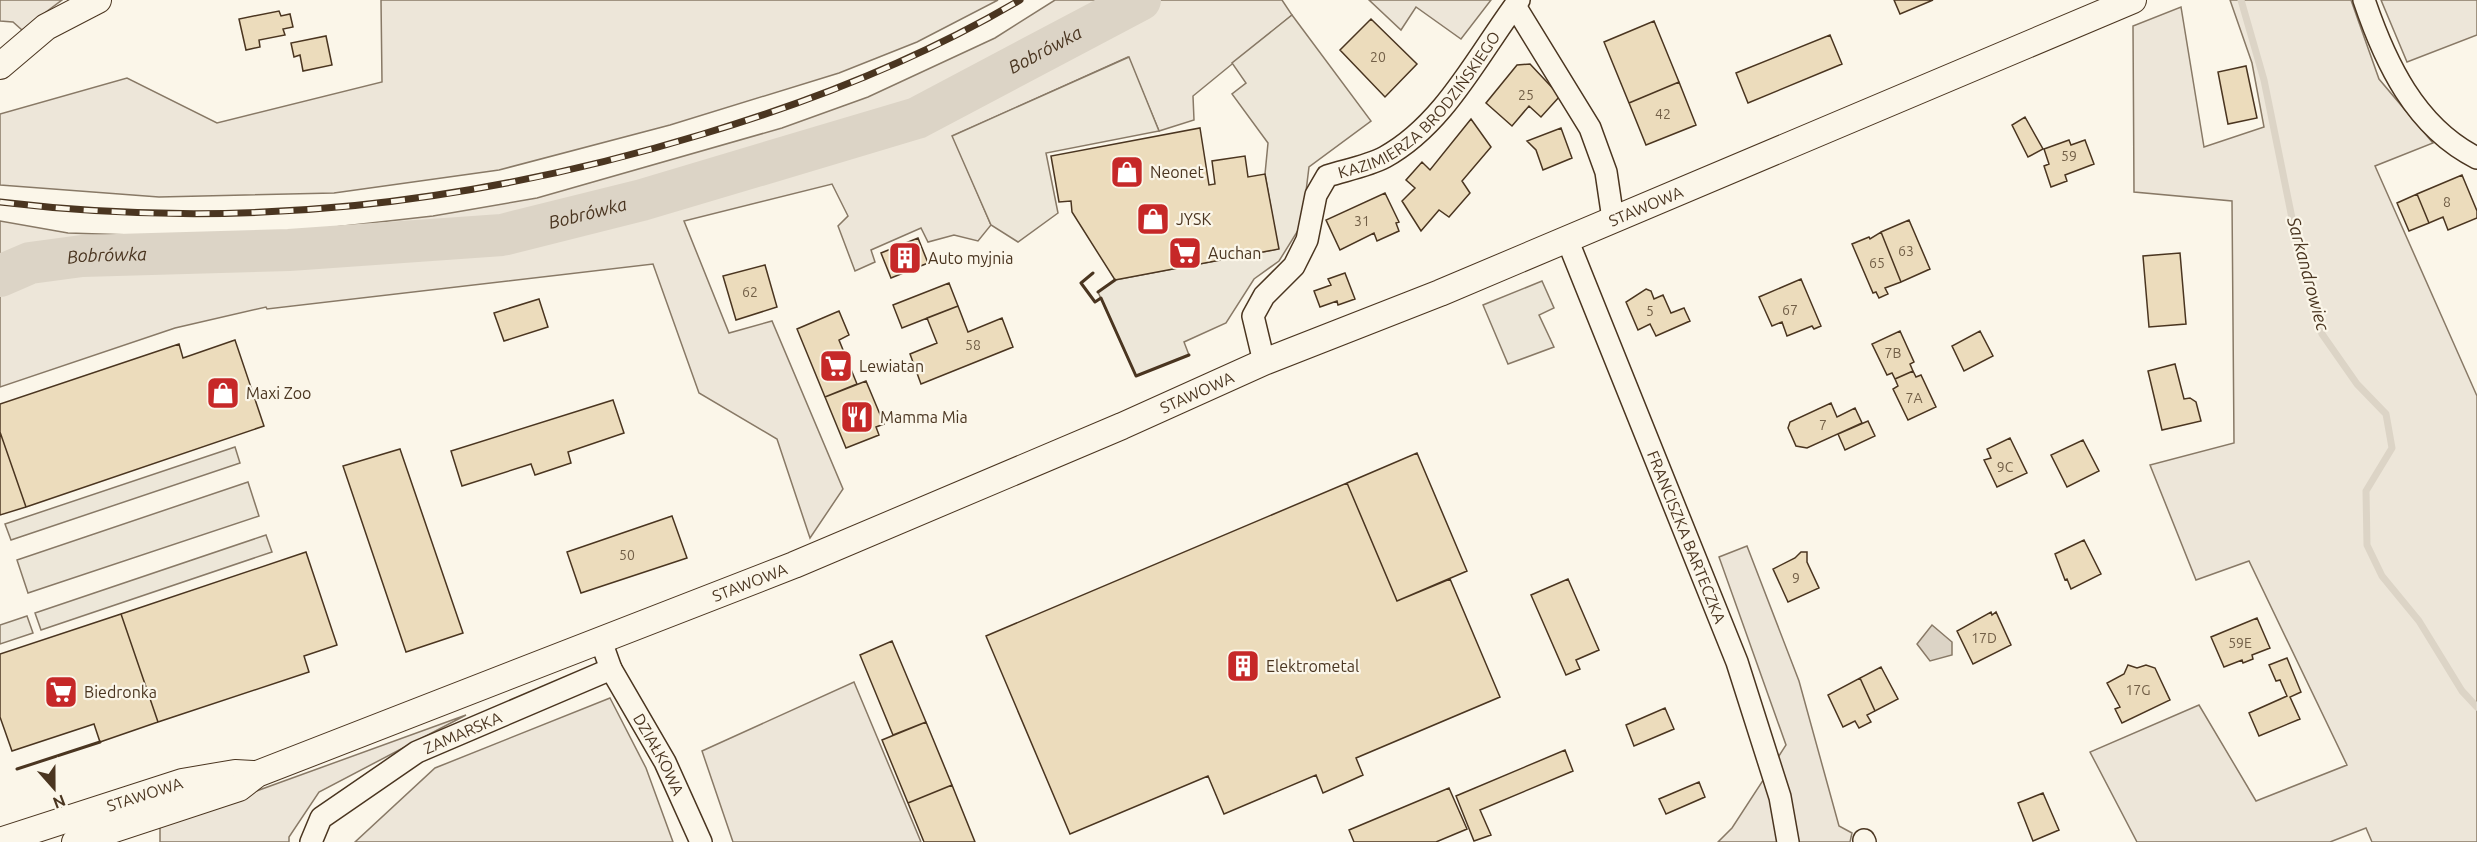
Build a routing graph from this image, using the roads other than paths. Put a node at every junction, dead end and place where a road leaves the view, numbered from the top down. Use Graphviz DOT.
graph roads {
  1 [pos="98,0"];
  2 [pos="2133,0"];
  3 [pos="2364,0"];
  4 [pos="1517,3"];
  5 [pos="0,66"];
  6 [pos="2477,158"];
  7 [pos="1613,219"];
  8 [pos="1567,239"];
  9 [pos="1264,362"];
  10 [pos="601,641"];
  11 [pos="611,669"];
  12 [pos="257,774"];
  13 [pos="0,841"];
  14 [pos="75,842"];
  15 [pos="311,842"];
  16 [pos="701,842"];
  17 [pos="1788,842"];
  1 -- 5 [label="street"];
  2 -- 7 [label="street, STAWOWA"];
  3 -- 6 [label="street"];
  4 -- 7 [label="street"];
  4 -- 9 [label="street, KAZIMIERZA BRODZIŃSKIEGO"];
  7 -- 8 [label="street, STAWOWA"];
  8 -- 9 [label="street, STAWOWA"];
  8 -- 17 [label="street, FRANCISZKA BARTECZKA"];
  9 -- 10 [label="street, STAWOWA"];
  10 -- 11 [label="street"];
  10 -- 12 [label="street, STAWOWA"];
  11 -- 15 [label="street, ZAMARSKA"];
  11 -- 16 [label="street, DZIAŁKOWA"];
  12 -- 13 [label="street, STAWOWA"];
  12 -- 14 [label="street, STAWOWA"];
}
